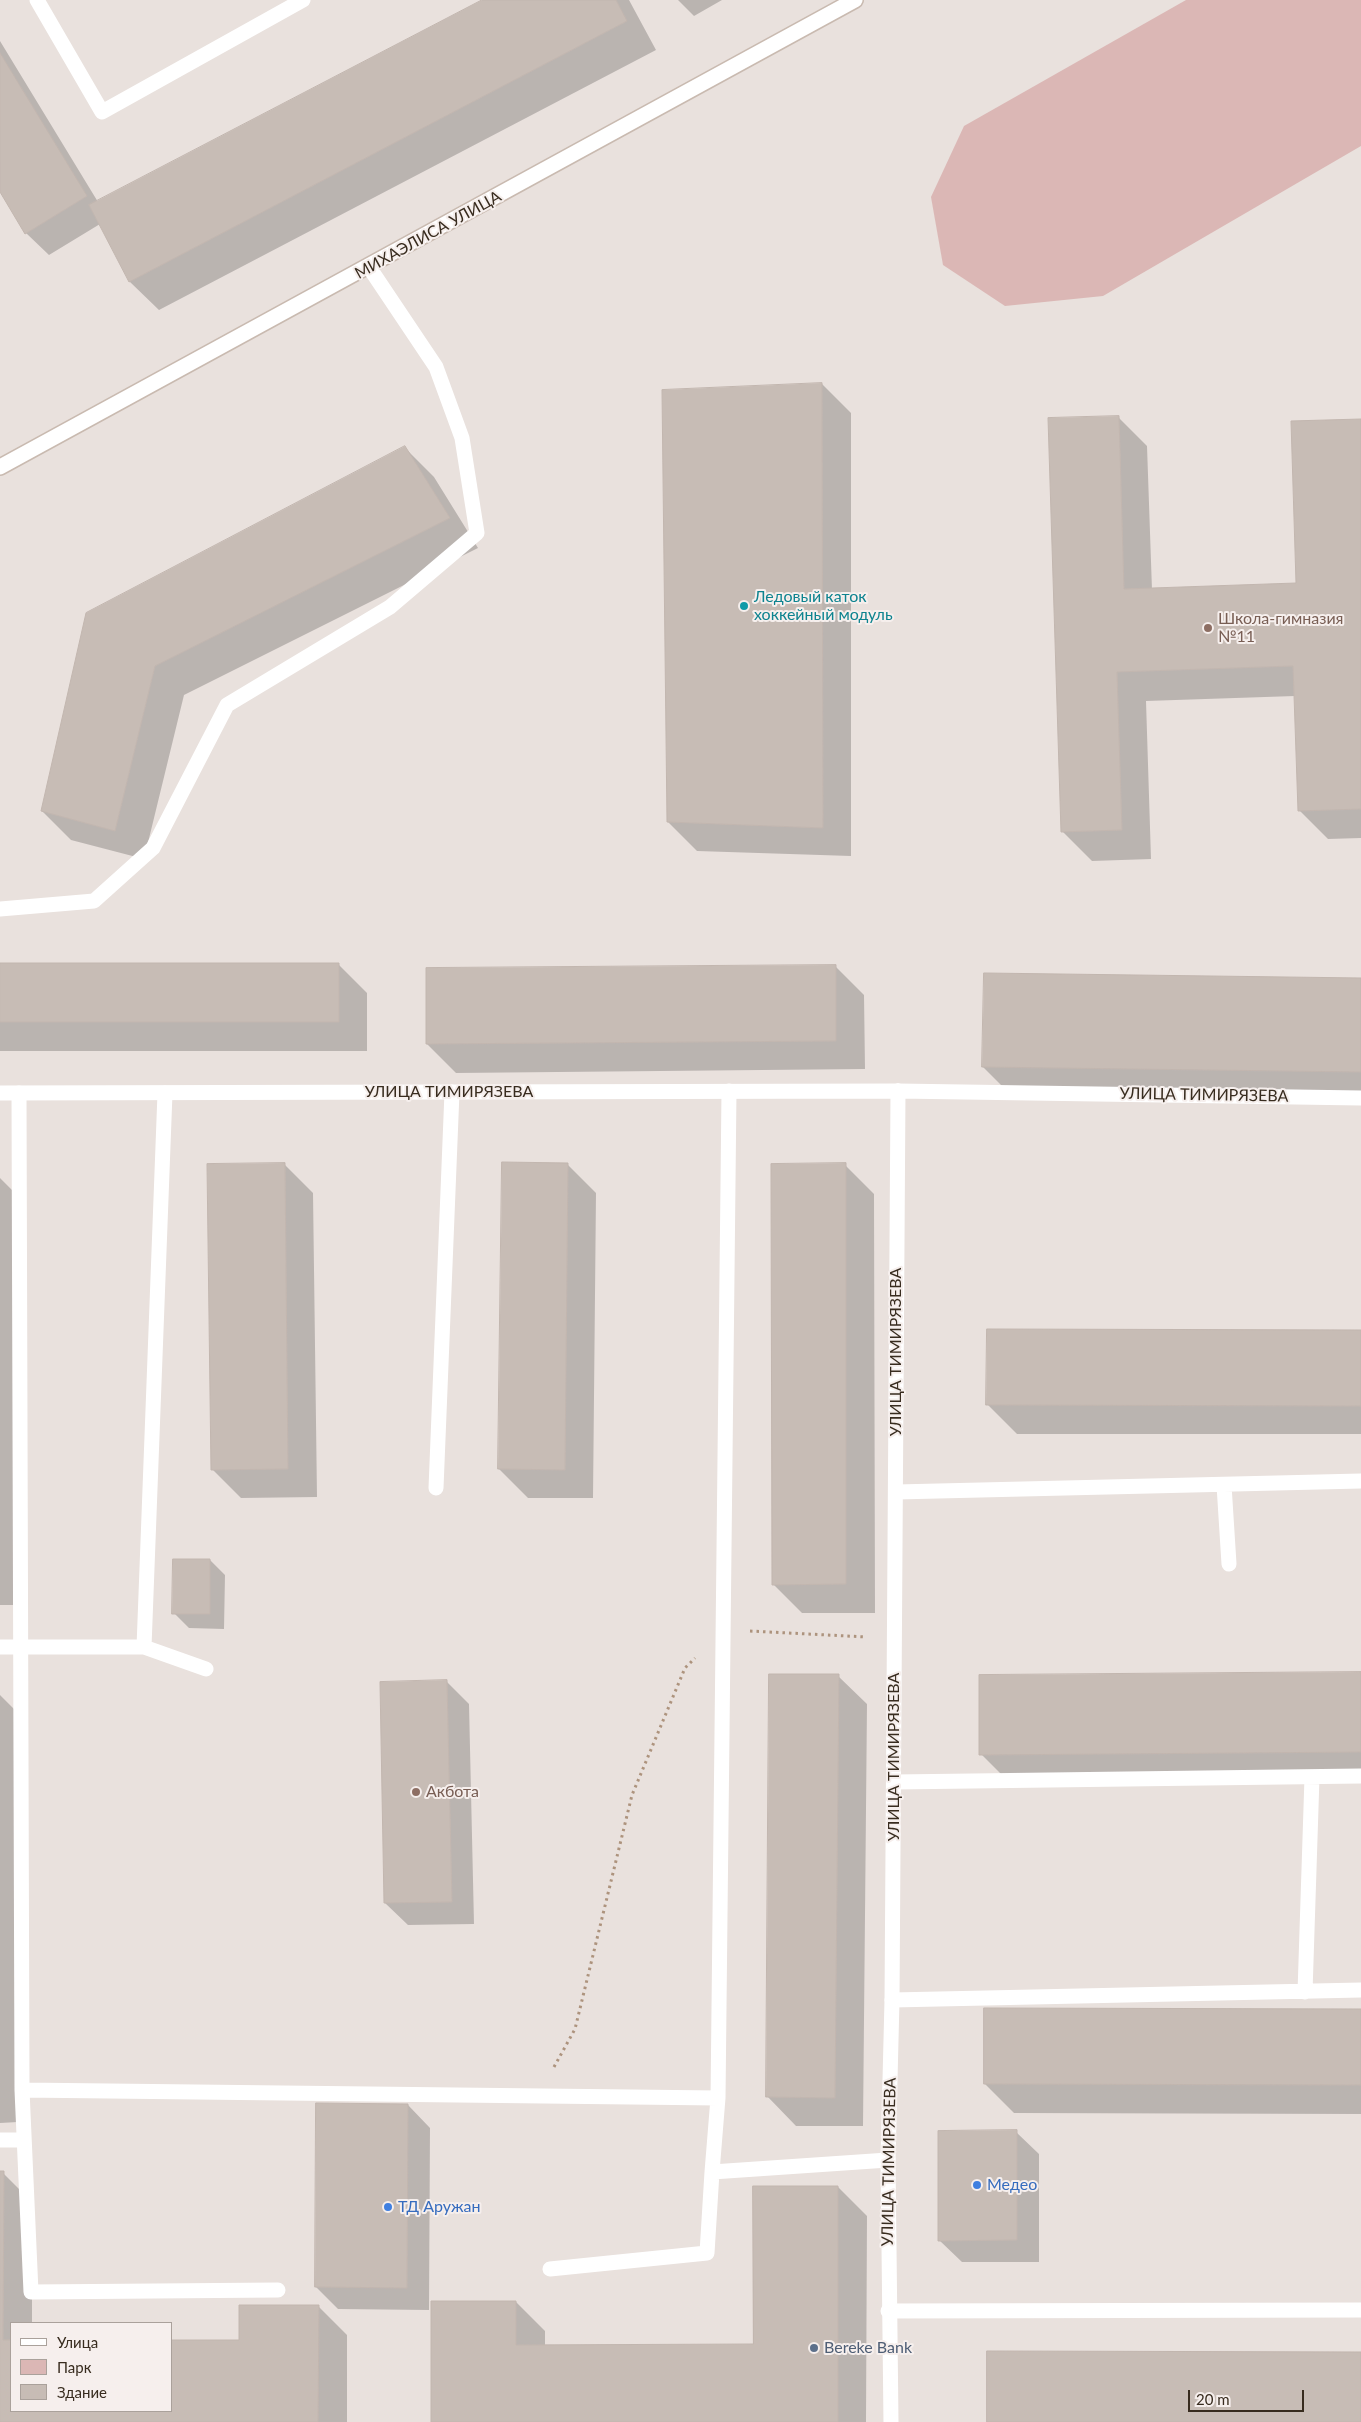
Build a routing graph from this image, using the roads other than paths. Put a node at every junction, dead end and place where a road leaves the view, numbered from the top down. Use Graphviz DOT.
graph roads {
  1 [pos="37,0"];
  2 [pos="303,0"];
  3 [pos="856,0"];
  4 [pos="369,267"];
  5 [pos="0,468"];
  6 [pos="0,909"];
  7 [pos="898,1091"];
  8 [pos="452,1092"];
  9 [pos="729,1092"];
  10 [pos="0,1093"];
  11 [pos="18,1093"];
  12 [pos="165,1093"];
  13 [pos="1361,1099"];
  14 [pos="1361,1481"];
  15 [pos="1224,1484"];
  16 [pos="436,1488"];
  17 [pos="896,1492"];
  18 [pos="1229,1564"];
  19 [pos="0,1647"];
  20 [pos="20,1647"];
  21 [pos="144,1647"];
  22 [pos="206,1669"];
  23 [pos="1361,1776"];
  24 [pos="1312,1777"];
  25 [pos="894,1782"];
  26 [pos="1361,1990"];
  27 [pos="1305,1992"];
  28 [pos="892,2000"];
  29 [pos="22,2090"];
  30 [pos="718,2098"];
  31 [pos="0,2140"];
  32 [pos="24,2140"];
  33 [pos="888,2160"];
  34 [pos="712,2172"];
  35 [pos="550,2269"];
  36 [pos="278,2290"];
  37 [pos="888,2310"];
  38 [pos="1361,2310"];
  39 [pos="891,2422"];
  1 -- 2 [label="street"];
  3 -- 4 [label="street, МИХАЭЛИСА УЛИЦА"];
  4 -- 5 [label="street, МИХАЭЛИСА УЛИЦА"];
  4 -- 6 [label="street"];
  7 -- 9 [label="street, УЛИЦА ТИМИРЯЗЕВА"];
  7 -- 13 [label="street, УЛИЦА ТИМИРЯЗЕВА"];
  7 -- 17 [label="street, УЛИЦА ТИМИРЯЗЕВА"];
  8 -- 9 [label="street, УЛИЦА ТИМИРЯЗЕВА"];
  8 -- 12 [label="street, УЛИЦА ТИМИРЯЗЕВА"];
  8 -- 16 [label="street"];
  9 -- 30 [label="street"];
  10 -- 11 [label="street, УЛИЦА ТИМИРЯЗЕВА"];
  11 -- 12 [label="street, УЛИЦА ТИМИРЯЗЕВА"];
  11 -- 20 [label="street"];
  12 -- 21 [label="street"];
  14 -- 15 [label="street"];
  15 -- 17 [label="street"];
  15 -- 18 [label="street"];
  17 -- 25 [label="street, УЛИЦА ТИМИРЯЗЕВА"];
  19 -- 20 [label="street"];
  20 -- 21 [label="street"];
  20 -- 29 [label="street"];
  21 -- 22 [label="street"];
  23 -- 24 [label="street"];
  24 -- 25 [label="street"];
  24 -- 27 [label="street"];
  25 -- 28 [label="street, УЛИЦА ТИМИРЯЗЕВА"];
  26 -- 27 [label="street"];
  27 -- 28 [label="street"];
  28 -- 33 [label="street, УЛИЦА ТИМИРЯЗЕВА"];
  29 -- 30 [label="street"];
  29 -- 32 [label="street"];
  30 -- 34 [label="street"];
  31 -- 32 [label="street"];
  32 -- 36 [label="street"];
  33 -- 34 [label="street"];
  33 -- 37 [label="street, УЛИЦА ТИМИРЯЗЕВА"];
  34 -- 35 [label="street"];
  37 -- 38 [label="street"];
  37 -- 39 [label="street, УЛИЦА ТИМИРЯЗЕВА"];
}
